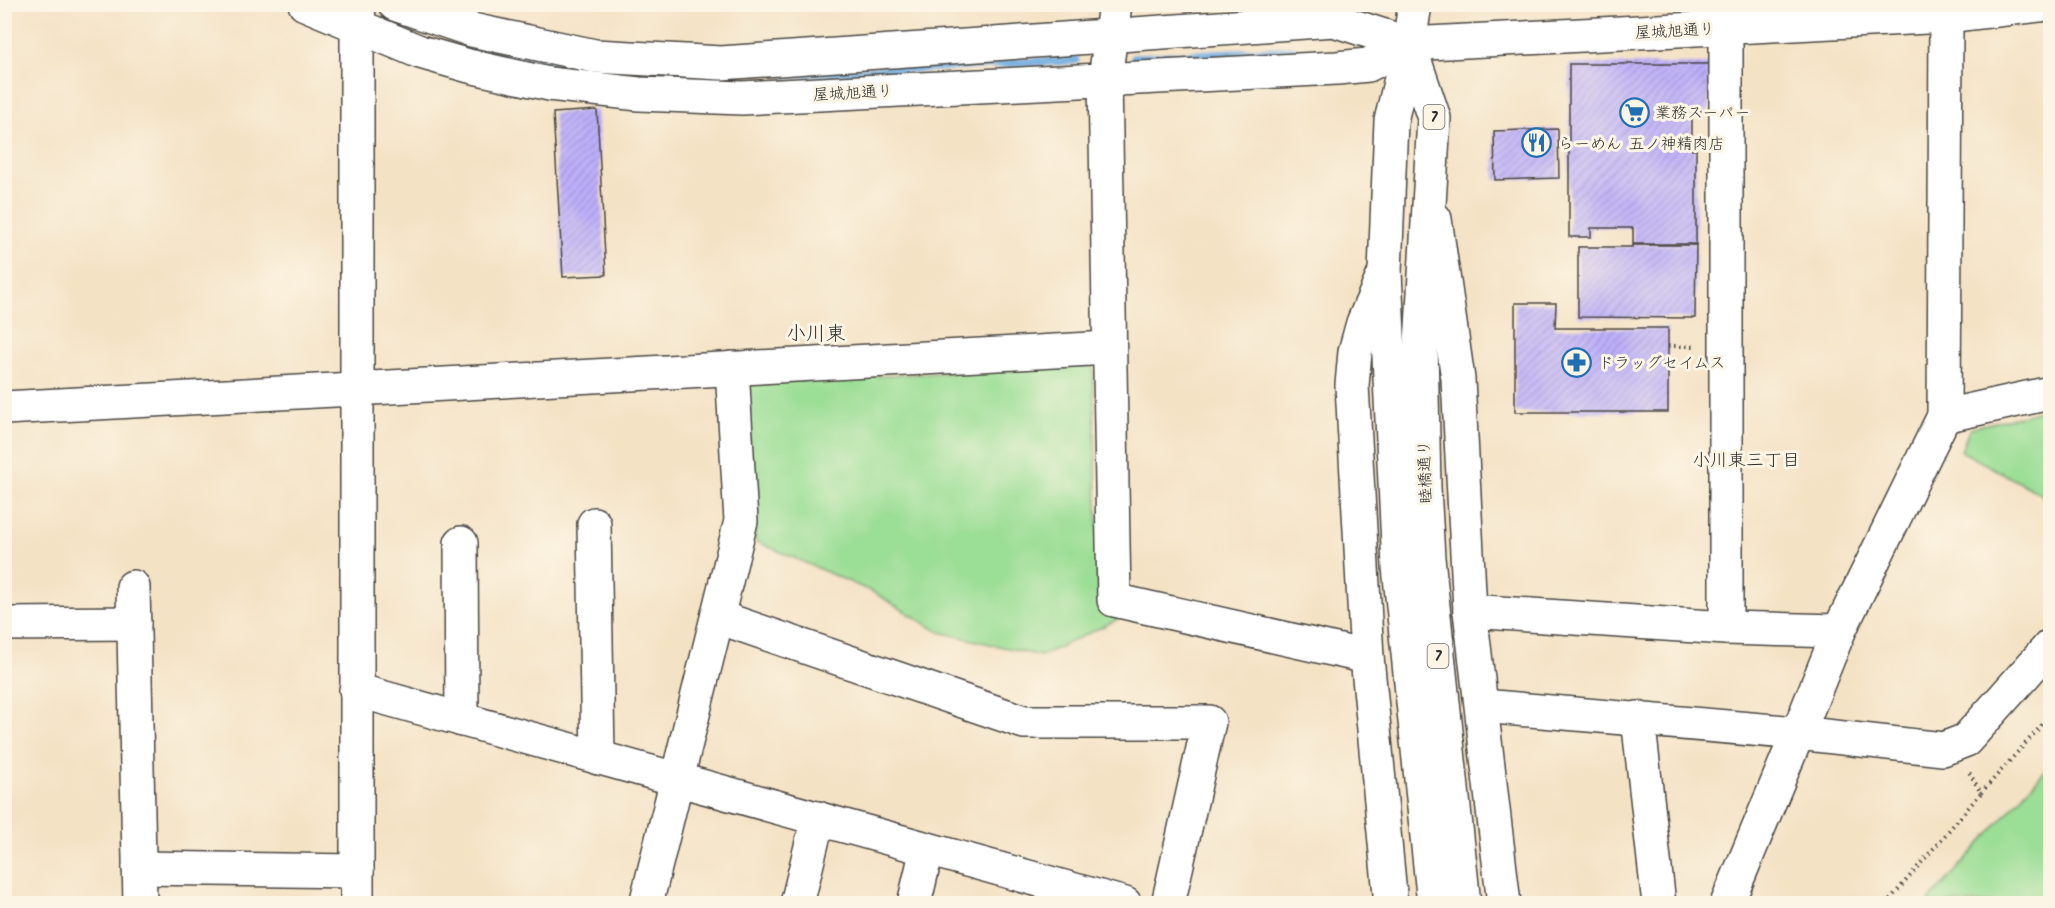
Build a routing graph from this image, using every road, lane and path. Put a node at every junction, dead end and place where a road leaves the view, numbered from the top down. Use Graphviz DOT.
graph roads {
  1 [pos="305,4"];
  2 [pos="395,4"];
  3 [pos="1415,4"];
  4 [pos="2048,4"];
  5 [pos="1947,10"];
  6 [pos="358,16"];
  7 [pos="1727,16"];
  8 [pos="1113,20"];
  9 [pos="1409,44"];
  10 [pos="1105,80"];
  11 [pos="1431,194"];
  12 [pos="1385,273"];
  13 [pos="1109,348"];
  14 [pos="732,368"];
  15 [pos="357,389"];
  16 [pos="2050,393"];
  17 [pos="4,408"];
  18 [pos="1406,409"];
  19 [pos="1944,416"];
  20 [pos="594,524"];
  21 [pos="461,543"];
  22 [pos="133,587"];
  23 [pos="1470,610"];
  24 [pos="718,617"];
  25 [pos="134,623"];
  26 [pos="4,624"];
  27 [pos="1726,628"];
  28 [pos="1839,631"];
  29 [pos="2050,646"];
  30 [pos="1367,657"];
  31 [pos="356,690"];
  32 [pos="1482,706"];
  33 [pos="2050,716"];
  34 [pos="1638,718"];
  35 [pos="462,720"];
  36 [pos="1798,733"];
  37 [pos="1954,745"];
  38 [pos="598,758"];
  39 [pos="675,779"];
  40 [pos="1981,793"];
  41 [pos="818,818"];
  42 [pos="927,849"];
  43 [pos="139,868"];
  44 [pos="357,871"];
  45 [pos="1052,894"];
  46 [pos="140,903"];
  47 [pos="357,903"];
  48 [pos="646,903"];
  49 [pos="797,903"];
  50 [pos="914,903"];
  51 [pos="1125,903"];
  52 [pos="1168,903"];
  53 [pos="1391,903"];
  54 [pos="1434,903"];
  55 [pos="1464,903"];
  56 [pos="1504,903"];
  57 [pos="1659,903"];
  58 [pos="1727,903"];
  59 [pos="1886,903"];
  1 -- 6 [label="street, 屋城旭通り"];
  2 -- 8 [label="street, 屋城旭通り"];
  3 -- 9 [label="street, 睦橋通り / 7"];
  4 -- 5 [label="street, 屋城旭通り"];
  5 -- 7 [label="street, 屋城旭通り"];
  5 -- 19 [label="street"];
  6 -- 10 [label="street, 屋城旭通り"];
  6 -- 15 [label="street"];
  7 -- 9 [label="street, 屋城旭通り"];
  7 -- 27 [label="street"];
  8 -- 9 [label="street, 屋城旭通り"];
  8 -- 10 [label="street"];
  9 -- 10 [label="street, 屋城旭通り"];
  9 -- 11 [label="street, 睦橋通り / 7"];
  9 -- 12 [label="street, 睦橋通り / 7"];
  10 -- 13 [label="street"];
  11 -- 18 [label="street, 睦橋通り / 7"];
  11 -- 23 [label="street"];
  12 -- 18 [label="street, 睦橋通り / 7"];
  12 -- 30 [label="street"];
  13 -- 14 [label="street"];
  13 -- 30 [label="street"];
  14 -- 15 [label="street"];
  14 -- 24 [label="street"];
  15 -- 17 [label="street"];
  15 -- 31 [label="street"];
  16 -- 19 [label="street"];
  18 -- 54 [label="street, 睦橋通り / 7"];
  18 -- 55 [label="street, 睦橋通り / 7"];
  19 -- 28 [label="street"];
  20 -- 38 [label="street"];
  21 -- 35 [label="street"];
  22 -- 25 [label="street"];
  23 -- 27 [label="street"];
  23 -- 32 [label="street"];
  24 -- 39 [label="street"];
  24 -- 52 [label="street"];
  25 -- 26 [label="street"];
  25 -- 43 [label="street"];
  27 -- 28 [label="street"];
  28 -- 36 [label="street"];
  29 -- 37 [label="street"];
  30 -- 53 [label="street"];
  31 -- 35 [label="street"];
  31 -- 44 [label="street"];
  32 -- 34 [label="street"];
  32 -- 56 [label="street"];
  33 -- 40 [label="path"];
  34 -- 36 [label="street"];
  34 -- 57 [label="street"];
  35 -- 38 [label="street"];
  36 -- 37 [label="street"];
  36 -- 58 [label="street"];
  37 -- 40 [label="path"];
  38 -- 39 [label="street"];
  39 -- 41 [label="street"];
  39 -- 48 [label="street"];
  40 -- 59 [label="path"];
  41 -- 42 [label="street"];
  41 -- 49 [label="street"];
  42 -- 45 [label="street"];
  42 -- 50 [label="street"];
  43 -- 44 [label="street"];
  43 -- 46 [label="street"];
  44 -- 47 [label="street"];
  45 -- 51 [label="street"];
}
